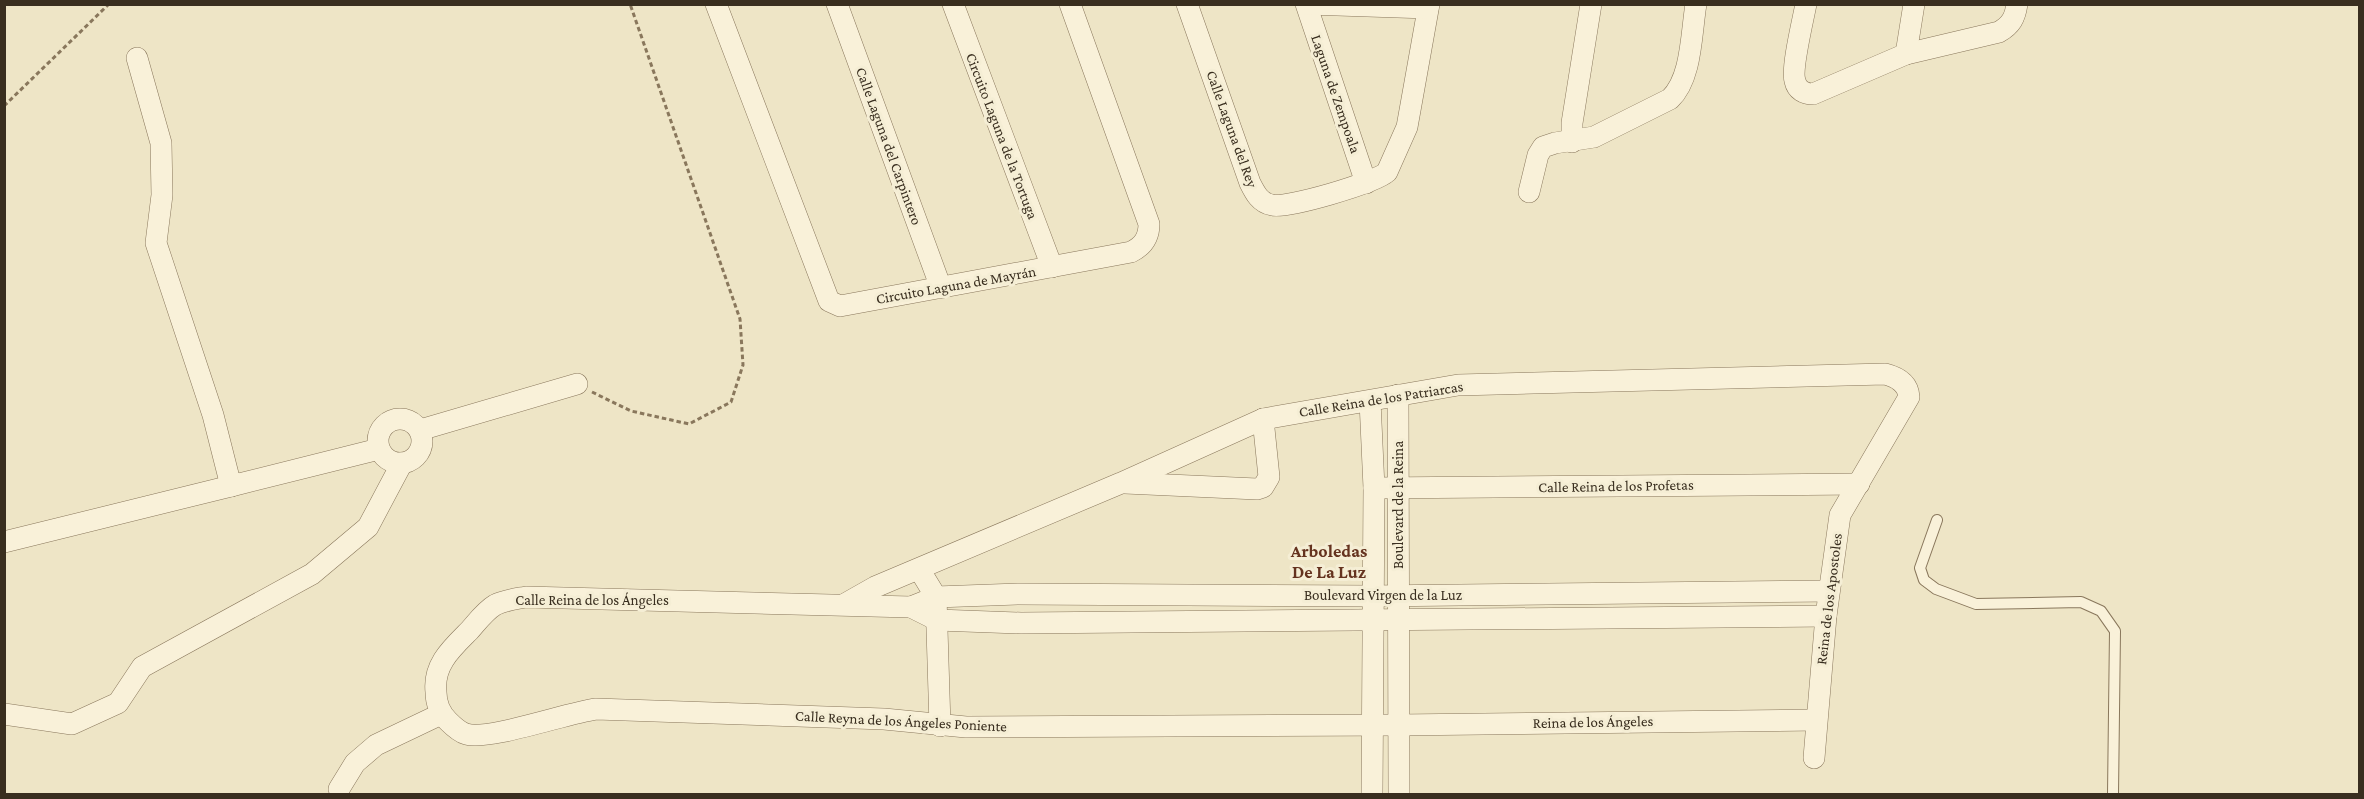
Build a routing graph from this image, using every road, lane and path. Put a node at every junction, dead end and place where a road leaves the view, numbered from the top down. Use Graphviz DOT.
graph roads {
  1 [pos="109,4"];
  2 [pos="630,4"];
  3 [pos="716,4"];
  4 [pos="837,4"];
  5 [pos="953,4"];
  6 [pos="1070,4"];
  7 [pos="1187,4"];
  8 [pos="1306,4"];
  9 [pos="1591,4"];
  10 [pos="1696,4"];
  11 [pos="1806,4"];
  12 [pos="1914,4"];
  13 [pos="2017,4"];
  14 [pos="1429,6"];
  15 [pos="1906,54"];
  16 [pos="137,58"];
  17 [pos="4,106"];
  18 [pos="1572,142"];
  19 [pos="1366,183"];
  20 [pos="1529,192"];
  21 [pos="1052,267"];
  22 [pos="942,288"];
  23 [pos="577,384"];
  24 [pos="1907,387"];
  25 [pos="1398,395"];
  26 [pos="1370,400"];
  27 [pos="1263,418"];
  28 [pos="420,430"];
  29 [pos="379,449"];
  30 [pos="402,463"];
  31 [pos="1121,483"];
  32 [pos="1859,484"];
  33 [pos="231,486"];
  34 [pos="1374,488"];
  35 [pos="1398,488"];
  36 [pos="1937,520"];
  37 [pos="4,542"];
  38 [pos="919,569"];
  39 [pos="1829,591"];
  40 [pos="1372,596"];
  41 [pos="1398,596"];
  42 [pos="936,597"];
  43 [pos="844,604"];
  44 [pos="911,607"];
  45 [pos="1826,616"];
  46 [pos="1398,618"];
  47 [pos="1372,619"];
  48 [pos="937,620"];
  49 [pos="4,714"];
  50 [pos="441,714"];
  51 [pos="1815,720"];
  52 [pos="1371,725"];
  53 [pos="1398,725"];
  54 [pos="940,726"];
  55 [pos="1814,758"];
  56 [pos="339,789"];
  57 [pos="1372,795"];
  58 [pos="1399,795"];
  59 [pos="2113,795"];
  1 -- 17 [label="path"];
  2 -- 23 [label="path"];
  3 -- 22 [label="street, Circuito Laguna de Mayrán"];
  4 -- 22 [label="street, Calle Laguna del Carpintero"];
  5 -- 21 [label="street, Circuito Laguna de la Tortuga"];
  6 -- 21 [label="street, Circuito Laguna de Mayrán"];
  7 -- 19 [label="street, Calle Laguna del Rey"];
  8 -- 14 [label="street"];
  8 -- 19 [label="street, Laguna de Zempoala"];
  9 -- 18 [label="street"];
  10 -- 18 [label="street"];
  11 -- 15 [label="street"];
  12 -- 15 [label="street"];
  13 -- 15 [label="street"];
  14 -- 19 [label="street, Calle Laguna del Rey"];
  16 -- 33 [label="street"];
  18 -- 20 [label="street"];
  21 -- 22 [label="street, Circuito Laguna de Mayrán"];
  23 -- 28 [label="street"];
  24 -- 25 [label="street, Calle Reina de los Patriarcas"];
  24 -- 32 [label="street, Reina de los Apostoles"];
  25 -- 26 [label="street, Calle Reina de los Patriarcas"];
  25 -- 35 [label="street, Boulevard de la Reina"];
  26 -- 27 [label="street, Calle Reina de los Patriarcas"];
  26 -- 34 [label="street, Boulevard de la Reina"];
  27 -- 31 [label="street, Calle Reina de los Patriarcas"];
  27 -- 31 [label="street"];
  28 -- 29 [label="street"];
  28 -- 30 [label="street"];
  29 -- 30 [label="street"];
  29 -- 33 [label="street"];
  30 -- 49 [label="street"];
  31 -- 38 [label="street, Calle Reina de los Patriarcas"];
  32 -- 35 [label="street, Calle Reina de los Profetas"];
  32 -- 39 [label="street, Reina de los Apostoles"];
  33 -- 37 [label="street"];
  34 -- 35 [label="street, Calle Reina de los Profetas"];
  34 -- 40 [label="street, Boulevard de la Reina"];
  35 -- 41 [label="street, Boulevard de la Reina"];
  36 -- 59 [label="lane"];
  38 -- 42 [label="street"];
  38 -- 43 [label="street, Calle Reina de los Ángeles"];
  39 -- 41 [label="street, Boulevard Virgen de la Luz"];
  39 -- 45 [label="street, Reina de los Apostoles"];
  40 -- 41 [label="street, Boulevard Virgen de la Luz"];
  40 -- 42 [label="street, Boulevard Virgen de la Luz"];
  40 -- 47 [label="street, Boulevard de la Reina"];
  41 -- 46 [label="street, Boulevard de la Reina"];
  42 -- 44 [label="street, Calle Reina de los Ángeles"];
  42 -- 48 [label="street"];
  43 -- 44 [label="street, Calle Reina de los Ángeles"];
  43 -- 50 [label="street, Calle Reina de los Ángeles"];
  44 -- 48 [label="street, Calle Reina de los Ángeles"];
  45 -- 46 [label="street, Boulevard Virgen de la Luz"];
  45 -- 51 [label="street, Reina de los Apostoles"];
  46 -- 47 [label="street, Boulevard Virgen de la Luz"];
  46 -- 53 [label="street, Boulevard de la Reina"];
  47 -- 48 [label="street, Boulevard Virgen de la Luz"];
  47 -- 52 [label="street, Boulevard de la Reina"];
  48 -- 54 [label="street"];
  50 -- 54 [label="street, Calle Reyna de los Ángeles Poniente"];
  50 -- 56 [label="street"];
  51 -- 53 [label="street, Reina de los Ángeles"];
  51 -- 55 [label="street, Reina de los Apostoles"];
  52 -- 53 [label="street, Reina de los Ángeles"];
  52 -- 54 [label="street, Calle Reyna de los Ángeles Poniente"];
  52 -- 57 [label="street, Boulevard de la Reina"];
  53 -- 58 [label="street, Boulevard de la Reina"];
}
